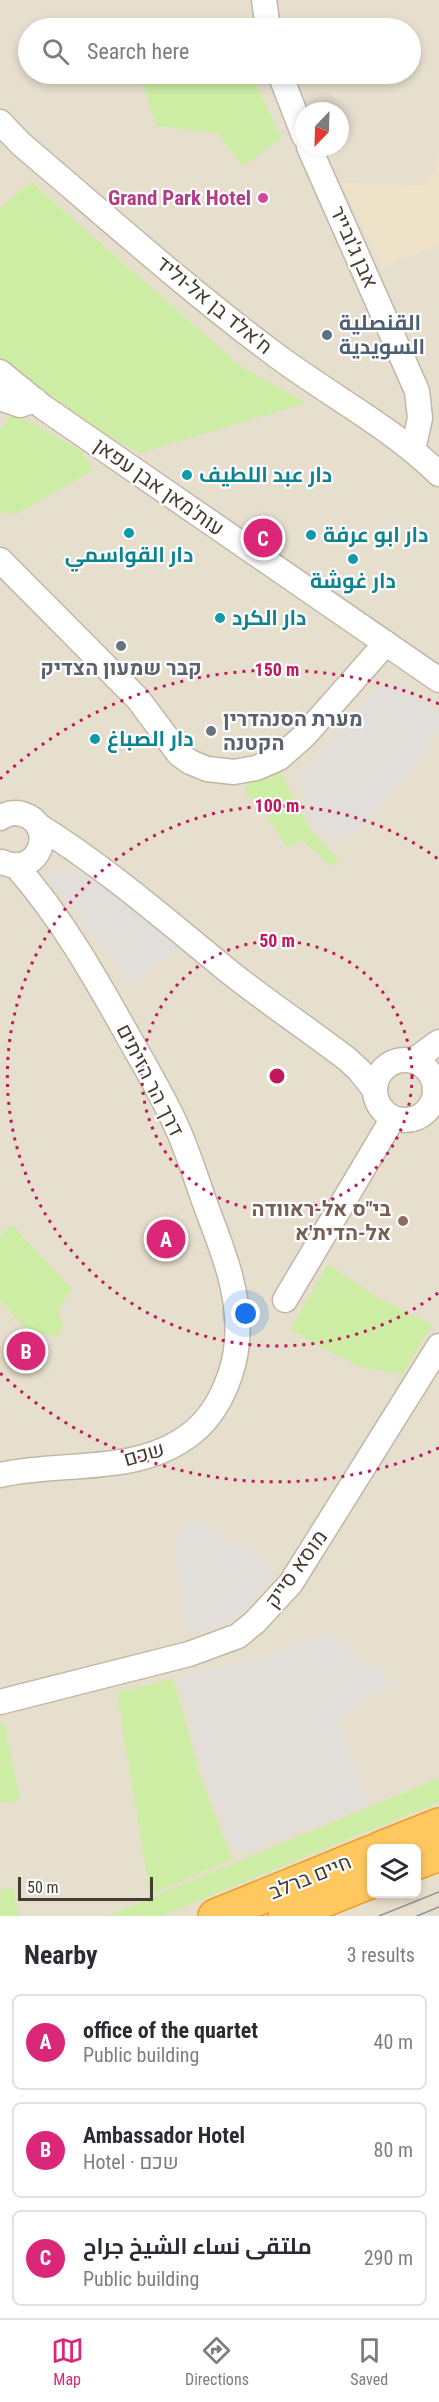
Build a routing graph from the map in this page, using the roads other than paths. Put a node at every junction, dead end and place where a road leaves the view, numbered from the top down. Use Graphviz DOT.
graph roads {
  1 [pos="264,0"];
  2 [pos="267,18"];
  3 [pos="284,84"];
  4 [pos="295,113"];
  5 [pos="0,122"];
  6 [pos="313,156"];
  7 [pos="0,372"];
  8 [pos="0,398"];
  9 [pos="35,400"];
  10 [pos="413,450"];
  11 [pos="439,474"];
  12 [pos="0,560"];
  13 [pos="386,643"];
  14 [pos="439,680"];
  15 [pos="0,818"];
  16 [pos="39,826"];
  17 [pos="16,862"];
  18 [pos="97,865"];
  19 [pos="439,1042"];
  20 [pos="334,1050"];
  21 [pos="439,1052"];
  22 [pos="384,1067"];
  23 [pos="430,1080"];
  24 [pos="374,1089"];
  25 [pos="393,1118"];
  26 [pos="285,1300"];
  27 [pos="236,1317"];
  28 [pos="439,1346"];
  29 [pos="0,1475"];
  30 [pos="0,1702"];
  31 [pos="439,1825"];
  32 [pos="391,1844"];
  33 [pos="367,1854"];
  34 [pos="439,1854"];
  35 [pos="421,1861"];
  36 [pos="367,1883"];
  37 [pos="215,1916"];
  38 [pos="285,1916"];
  1 -- 2 [label="street"];
  3 -- 4 [label="street"];
  5 -- 10 [label="street, ח'אלד בן אל-וליד"];
  6 -- 10 [label="street, אבן ג'ובייר"];
  7 -- 9 [label="street, עות'מאן אבן עפאן"];
  8 -- 9 [label="street"];
  9 -- 13 [label="street, עות'מאן אבן עפאן"];
  10 -- 11 [label="street, ח'אלד בן אל-וליד"];
  12 -- 13 [label="street"];
  13 -- 14 [label="street, עות'מאן אבן עפאן"];
  15 -- 16 [label="street"];
  16 -- 17 [label="street"];
  16 -- 18 [label="street"];
  17 -- 18 [label="street"];
  17 -- 27 [label="street, דרך הר הזיתים"];
  18 -- 20 [label="street"];
  19 -- 23 [label="street"];
  20 -- 22 [label="street"];
  20 -- 24 [label="street"];
  21 -- 23 [label="street"];
  22 -- 23 [label="street"];
  22 -- 24 [label="street"];
  23 -- 25 [label="street"];
  24 -- 25 [label="street"];
  25 -- 26 [label="street"];
  27 -- 29 [label="street, שכם"];
  28 -- 30 [label="street, מוסא סייק"];
  31 -- 32 [label="highway"];
  33 -- 37 [label="highway, חיים ברלב"];
  34 -- 35 [label="highway"];
  36 -- 38 [label="highway, חיים ברלב"];
}
